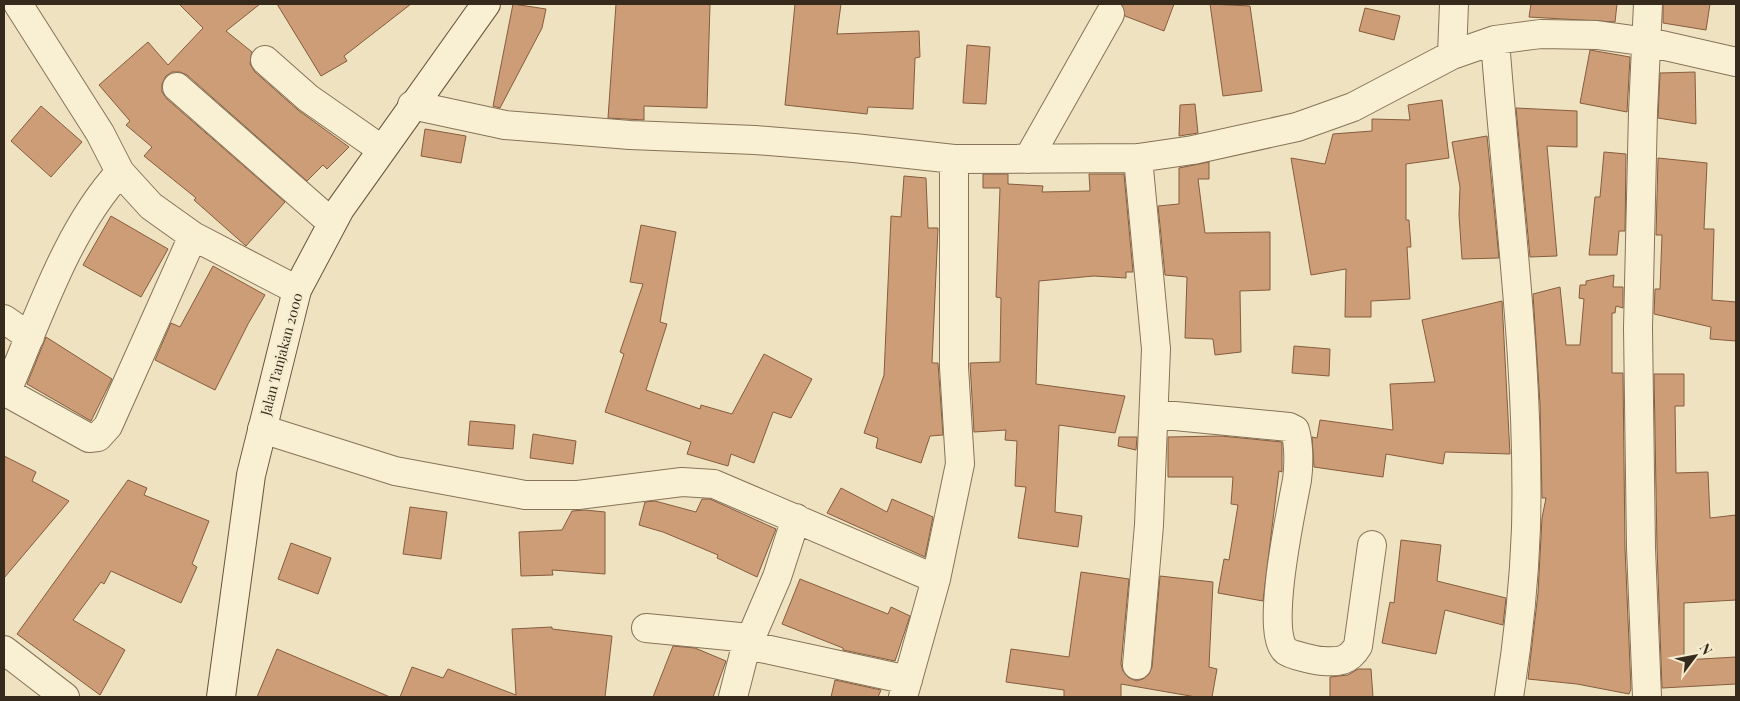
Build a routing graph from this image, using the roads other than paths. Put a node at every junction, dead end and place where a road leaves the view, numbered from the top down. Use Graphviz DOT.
graph roads {
  1 [pos="18,4"];
  2 [pos="486,4"];
  3 [pos="1454,4"];
  4 [pos="1648,4"];
  5 [pos="1110,14"];
  6 [pos="1495,40"];
  7 [pos="1648,42"];
  8 [pos="1452,55"];
  9 [pos="265,60"];
  10 [pos="1736,62"];
  11 [pos="177,87"];
  12 [pos="412,105"];
  13 [pos="381,149"];
  14 [pos="1028,158"];
  15 [pos="1138,158"];
  16 [pos="954,159"];
  17 [pos="120,172"];
  18 [pos="332,222"];
  19 [pos="193,236"];
  20 [pos="297,290"];
  21 [pos="4,319"];
  22 [pos="30,337"];
  23 [pos="5,392"];
  24 [pos="1154,414"];
  25 [pos="262,428"];
  26 [pos="796,518"];
  27 [pos="1372,545"];
  28 [pos="936,579"];
  29 [pos="646,628"];
  30 [pos="749,642"];
  31 [pos="4,650"];
  32 [pos="1137,665"];
  33 [pos="905,689"];
  34 [pos="65,697"];
  35 [pos="221,697"];
  36 [pos="733,697"];
  37 [pos="1510,697"];
  38 [pos="1647,697"];
  1 -- 17 [label="street"];
  2 -- 12 [label="street, Jalan Tanjakan 2000"];
  3 -- 8 [label="street"];
  4 -- 7 [label="street"];
  5 -- 14 [label="street"];
  6 -- 7 [label="street"];
  6 -- 8 [label="street"];
  6 -- 37 [label="street"];
  7 -- 10 [label="street"];
  7 -- 38 [label="street"];
  8 -- 15 [label="street"];
  9 -- 13 [label="street"];
  11 -- 18 [label="street"];
  12 -- 13 [label="street, Jalan Tanjakan 2000"];
  12 -- 16 [label="street"];
  13 -- 18 [label="street, Jalan Tanjakan 2000"];
  14 -- 15 [label="street"];
  14 -- 16 [label="street"];
  15 -- 24 [label="street"];
  16 -- 28 [label="street"];
  17 -- 19 [label="street"];
  17 -- 22 [label="street"];
  18 -- 20 [label="street, Jalan Tanjakan 2000"];
  19 -- 20 [label="street"];
  19 -- 23 [label="street"];
  20 -- 25 [label="street, Jalan Tanjakan 2000"];
  21 -- 22 [label="street"];
  22 -- 23 [label="street"];
  24 -- 27 [label="street"];
  24 -- 32 [label="street"];
  25 -- 26 [label="street"];
  25 -- 35 [label="street, Jalan Tanjakan 2000"];
  26 -- 28 [label="street"];
  26 -- 30 [label="street"];
  28 -- 33 [label="street"];
  29 -- 30 [label="street"];
  30 -- 33 [label="street"];
  30 -- 36 [label="street"];
  31 -- 34 [label="street"];
}
